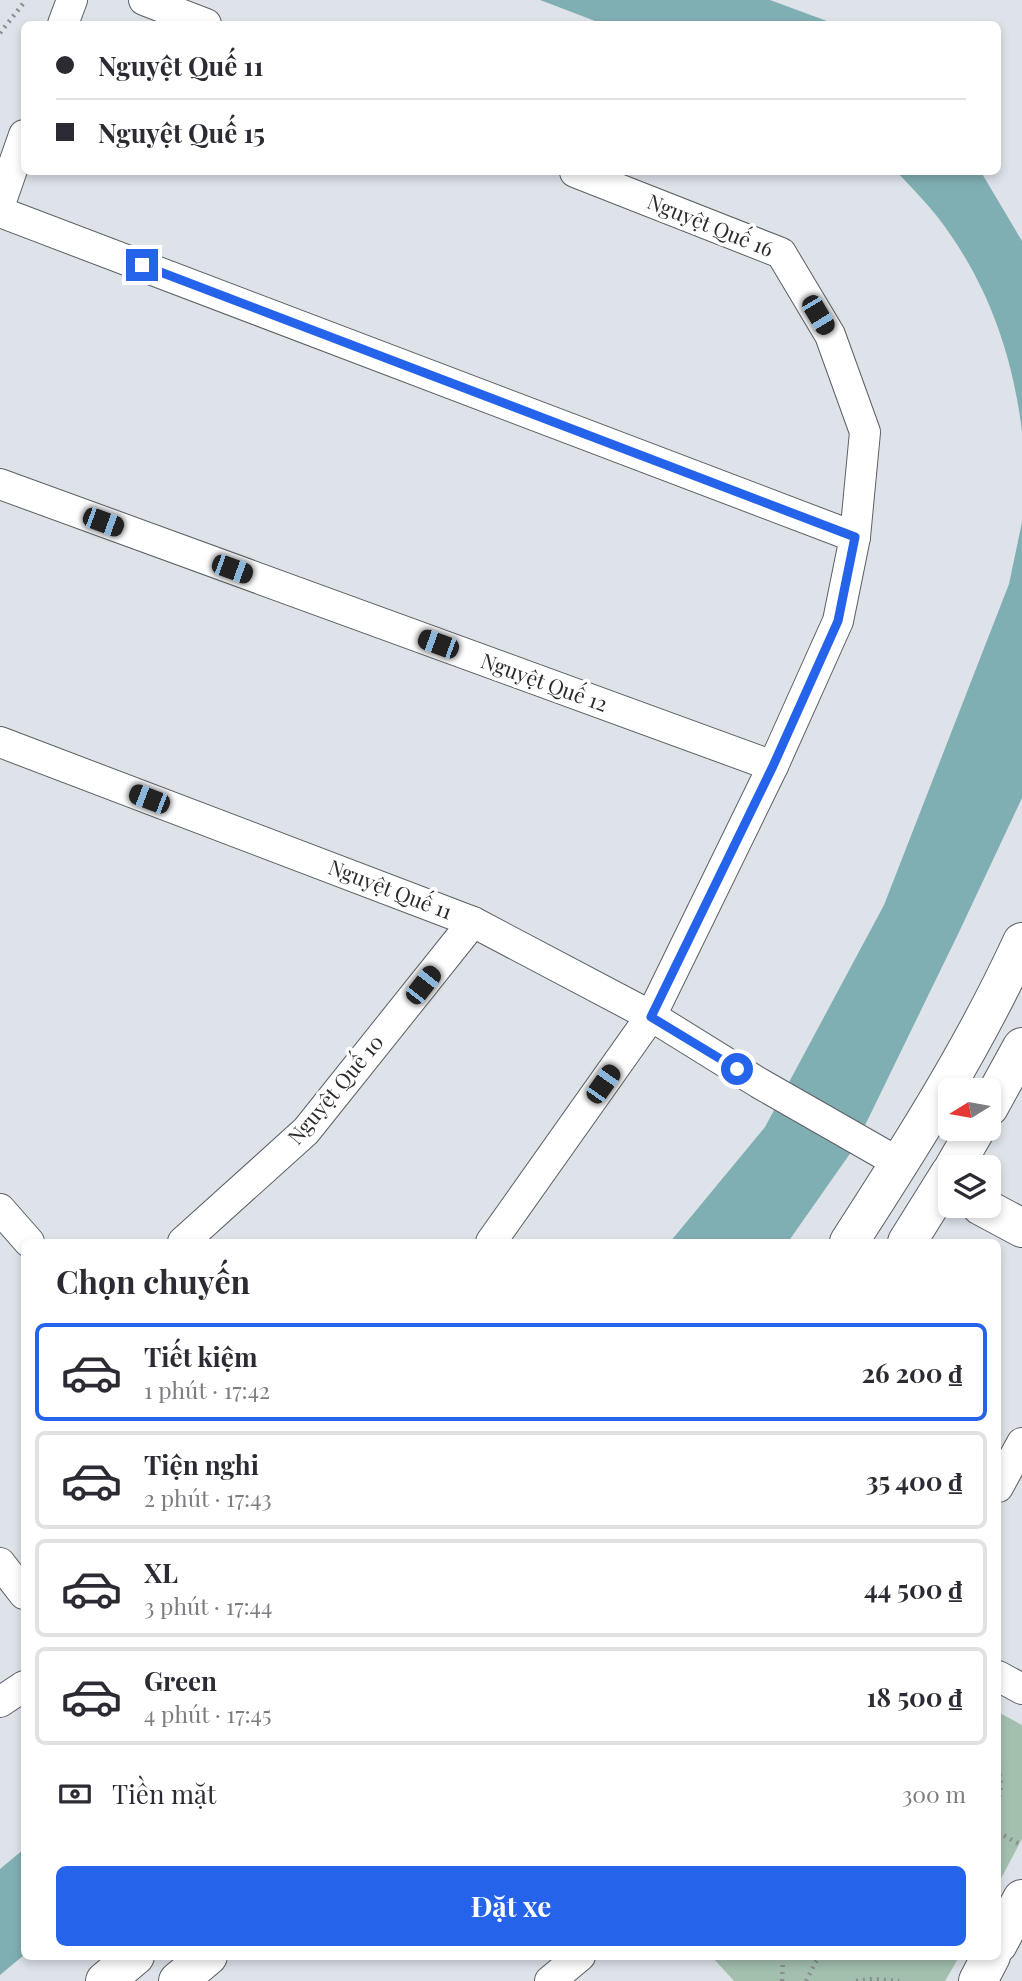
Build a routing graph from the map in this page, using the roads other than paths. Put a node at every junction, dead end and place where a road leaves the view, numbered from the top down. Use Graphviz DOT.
graph roads {
  1 [pos="72,0"];
  2 [pos="144,0"];
  3 [pos="64,21"];
  4 [pos="198,21"];
  5 [pos="21,144"];
  6 [pos="583,175"];
  7 [pos="0,204"];
  8 [pos="0,212"];
  9 [pos="0,484"];
  10 [pos="855,537"];
  11 [pos="0,742"];
  12 [pos="773,766"];
  13 [pos="473,922"];
  14 [pos="1022,942"];
  15 [pos="651,1017"];
  16 [pos="1022,1047"];
  17 [pos="1001,1085"];
  18 [pos="887,1156"];
  19 [pos="938,1175"];
  20 [pos="938,1196"];
  21 [pos="0,1209"];
  22 [pos="1001,1217"];
  23 [pos="1022,1228"];
  24 [pos="26,1239"];
  25 [pos="186,1239"];
  26 [pos="493,1239"];
  27 [pos="850,1239"];
  28 [pos="909,1239"];
  29 [pos="1022,1443"];
  30 [pos="1001,1482"];
  31 [pos="0,1563"];
  32 [pos="21,1590"];
  33 [pos="1001,1678"];
  34 [pos="21,1688"];
  35 [pos="1022,1689"];
  36 [pos="0,1702"];
  37 [pos="1022,1899"];
  38 [pos="1001,1938"];
  39 [pos="130,1960"];
  40 [pos="203,1960"];
  41 [pos="575,1960"];
  42 [pos="989,1960"];
  43 [pos="105,1981"];
  44 [pos="178,1981"];
  45 [pos="550,1981"];
  46 [pos="978,1981"];
  1 -- 3 [label="street"];
  2 -- 4 [label="street"];
  5 -- 7 [label="street"];
  6 -- 10 [label="street, Nguyệt Quế 16"];
  8 -- 10 [label="street"];
  9 -- 12 [label="street, Nguyệt Quế 12"];
  10 -- 12 [label="street, Nguyệt Quế 16"];
  11 -- 13 [label="street, Nguyệt Quế 11"];
  12 -- 15 [label="street, Nguyệt Quế 16"];
  13 -- 15 [label="street, Nguyệt Quế 11"];
  13 -- 25 [label="street, Nguyệt Quế 10"];
  14 -- 18 [label="street"];
  15 -- 18 [label="street, Nguyệt Quế 11"];
  15 -- 26 [label="street, Nguyệt Quế 16"];
  16 -- 17 [label="street"];
  18 -- 19 [label="street"];
  18 -- 27 [label="street"];
  20 -- 28 [label="street"];
  21 -- 24 [label="street"];
  22 -- 23 [label="street"];
  29 -- 30 [label="street"];
  31 -- 32 [label="street"];
  33 -- 35 [label="street"];
  34 -- 36 [label="street"];
  37 -- 38 [label="street"];
  39 -- 43 [label="street"];
  40 -- 44 [label="street"];
  41 -- 45 [label="street"];
  42 -- 46 [label="street"];
}
